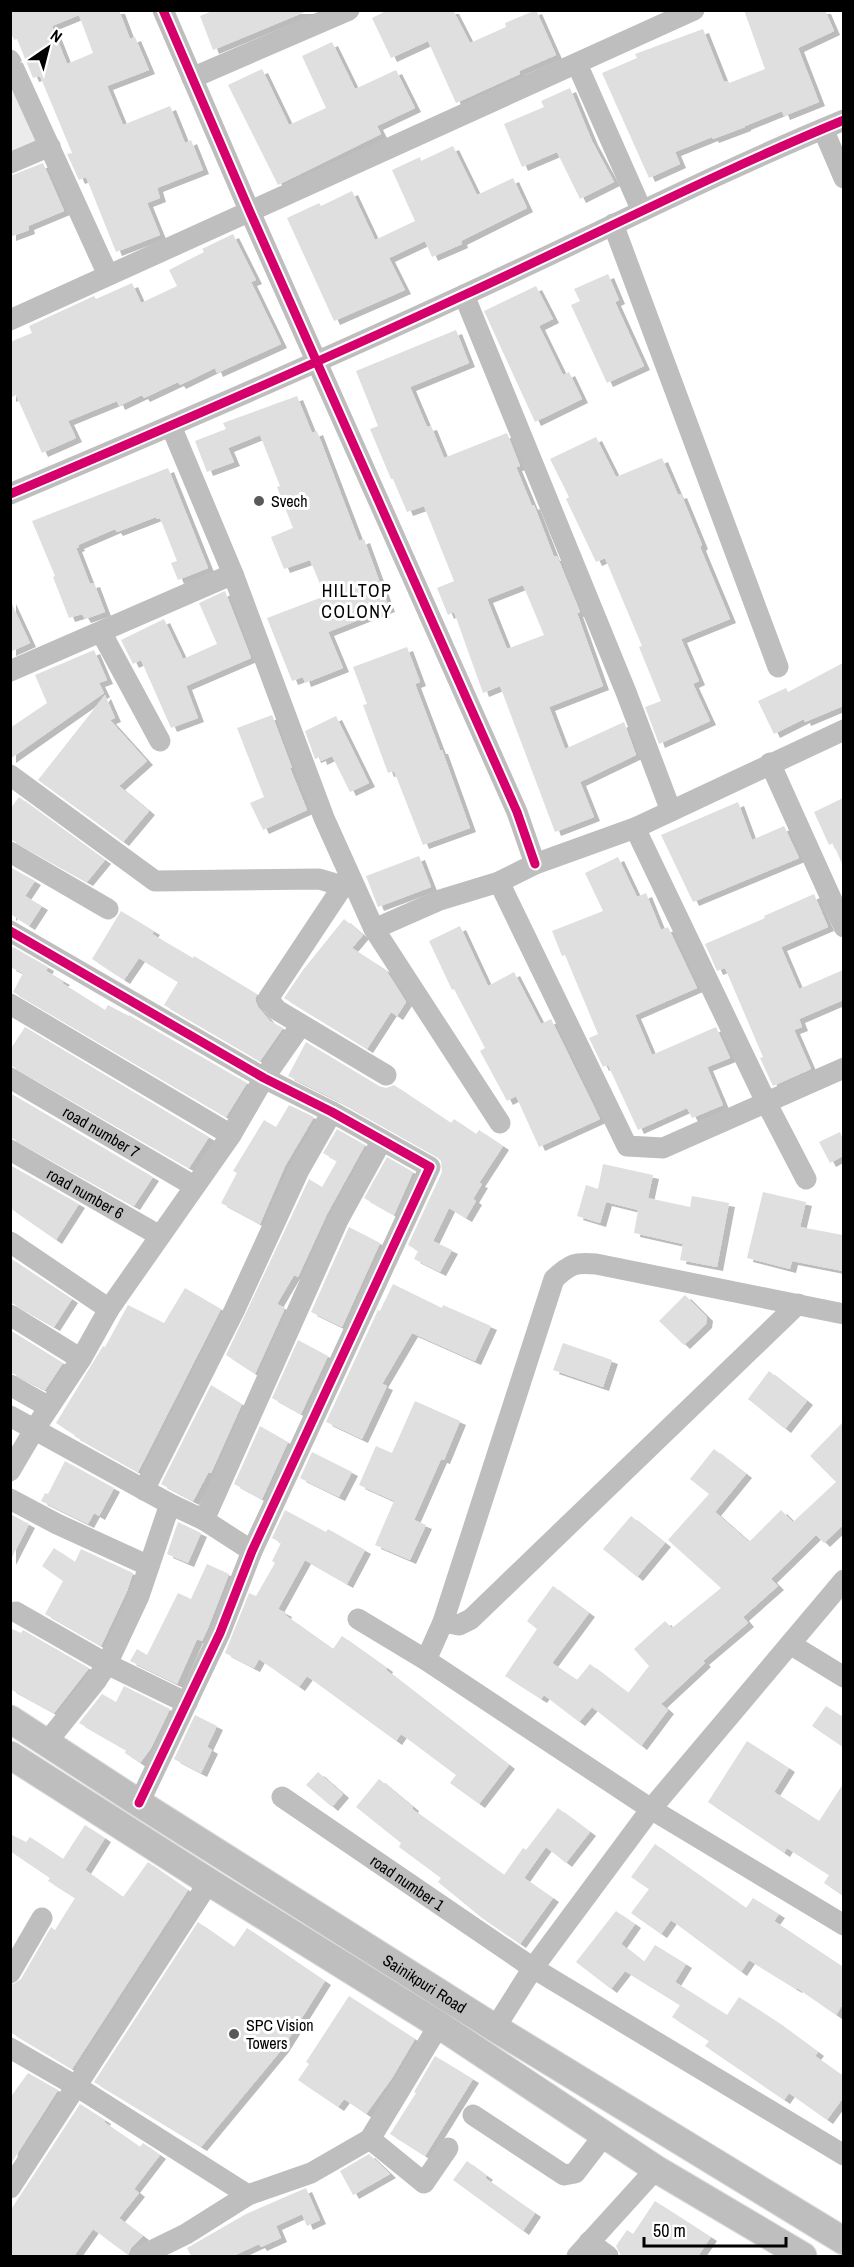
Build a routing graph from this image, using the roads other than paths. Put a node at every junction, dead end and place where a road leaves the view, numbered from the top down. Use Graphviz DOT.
graph roads {
  1 [pos="163,10"];
  2 [pos="694,10"];
  3 [pos="351,11"];
  4 [pos="10,60"];
  5 [pos="577,64"];
  6 [pos="192,78"];
  7 [pos="843,120"];
  8 [pos="823,129"];
  9 [pos="50,146"];
  10 [pos="10,164"];
  11 [pos="843,178"];
  12 [pos="642,211"];
  13 [pos="250,212"];
  14 [pos="613,224"];
  15 [pos="108,276"];
  16 [pos="464,295"];
  17 [pos="10,320"];
  18 [pos="317,360"];
  19 [pos="171,426"];
  20 [pos="10,494"];
  21 [pos="234,574"];
  22 [pos="102,632"];
  23 [pos="778,667"];
  24 [pos="10,670"];
  25 [pos="843,730"];
  26 [pos="160,741"];
  27 [pos="770,763"];
  28 [pos="10,775"];
  29 [pos="671,811"];
  30 [pos="635,828"];
  31 [pos="10,852"];
  32 [pos="535,864"];
  33 [pos="347,880"];
  34 [pos="499,882"];
  35 [pos="108,909"];
  36 [pos="843,927"];
  37 [pos="375,929"];
  38 [pos="10,931"];
  39 [pos="10,1004"];
  40 [pos="302,1025"];
  41 [pos="843,1068"];
  42 [pos="386,1075"];
  43 [pos="10,1078"];
  44 [pos="264,1078"];
  45 [pos="766,1102"];
  46 [pos="332,1112"];
  47 [pos="500,1123"];
  48 [pos="231,1135"];
  49 [pos="382,1140"];
  50 [pos="10,1150"];
  51 [pos="806,1179"];
  52 [pos="194,1186"];
  53 [pos="160,1236"];
  54 [pos="10,1242"];
  55 [pos="798,1304"];
  56 [pos="109,1309"];
  57 [pos="843,1314"];
  58 [pos="10,1315"];
  59 [pos="81,1359"];
  60 [pos="10,1385"];
  61 [pos="49,1407"];
  62 [pos="10,1416"];
  63 [pos="34,1430"];
  64 [pos="10,1470"];
  65 [pos="144,1490"];
  66 [pos="10,1499"];
  67 [pos="170,1504"];
  68 [pos="204,1520"];
  69 [pos="252,1551"];
  70 [pos="149,1566"];
  71 [pos="843,1580"];
  72 [pos="16,1612"];
  73 [pos="358,1619"];
  74 [pos="443,1622"];
  75 [pos="790,1644"];
  76 [pos="426,1660"];
  77 [pos="107,1664"];
  78 [pos="843,1677"];
  79 [pos="187,1702"];
  80 [pos="10,1719"];
  81 [pos="47,1742"];
  82 [pos="10,1755"];
  83 [pos="282,1797"];
  84 [pos="139,1803"];
  85 [pos="651,1809"];
  86 [pos="209,1882"];
  87 [pos="42,1918"];
  88 [pos="843,1925"];
  89 [pos="533,1968"];
  90 [pos="10,1973"];
  91 [pos="439,2025"];
  92 [pos="495,2028"];
  93 [pos="10,2048"];
  94 [pos="76,2086"];
  95 [pos="473,2115"];
  96 [pos="605,2134"];
  97 [pos="370,2139"];
  98 [pos="448,2148"];
  99 [pos="843,2155"];
  100 [pos="656,2169"];
  101 [pos="10,2188"];
  102 [pos="248,2195"];
  103 [pos="785,2205"];
  104 [pos="766,2235"];
  105 [pos="843,2241"];
  106 [pos="583,2249"];
  107 [pos="141,2256"];
  108 [pos="608,2256"];
  109 [pos="803,2256"];
  1 -- 6 [label="street"];
  2 -- 5 [label="street"];
  3 -- 6 [label="street"];
  4 -- 9 [label="street"];
  5 -- 12 [label="street"];
  5 -- 13 [label="street"];
  6 -- 13 [label="street"];
  7 -- 8 [label="street"];
  8 -- 11 [label="street"];
  8 -- 12 [label="street"];
  9 -- 10 [label="street"];
  9 -- 15 [label="street"];
  12 -- 14 [label="street"];
  13 -- 15 [label="street"];
  13 -- 18 [label="street"];
  14 -- 16 [label="street"];
  14 -- 23 [label="street"];
  15 -- 17 [label="street"];
  16 -- 18 [label="street"];
  16 -- 29 [label="street"];
  18 -- 19 [label="street"];
  18 -- 32 [label="street"];
  19 -- 20 [label="street"];
  19 -- 21 [label="street"];
  21 -- 22 [label="street"];
  21 -- 33 [label="street"];
  22 -- 24 [label="street"];
  22 -- 26 [label="street"];
  25 -- 27 [label="street"];
  27 -- 29 [label="street"];
  27 -- 36 [label="street"];
  28 -- 33 [label="street"];
  29 -- 30 [label="street"];
  30 -- 32 [label="street"];
  30 -- 45 [label="street"];
  31 -- 35 [label="street"];
  32 -- 34 [label="street"];
  33 -- 37 [label="street"];
  33 -- 40 [label="street"];
  34 -- 37 [label="street"];
  34 -- 45 [label="street"];
  37 -- 47 [label="street"];
  38 -- 44 [label="street"];
  39 -- 48 [label="street"];
  40 -- 42 [label="street"];
  40 -- 44 [label="street"];
  41 -- 45 [label="street"];
  43 -- 52 [label="street, road number 7"];
  44 -- 46 [label="street"];
  44 -- 48 [label="street"];
  45 -- 51 [label="street"];
  46 -- 49 [label="street"];
  46 -- 65 [label="street"];
  48 -- 52 [label="street"];
  49 -- 68 [label="street"];
  49 -- 69 [label="street"];
  50 -- 53 [label="street, road number 6"];
  52 -- 53 [label="street"];
  53 -- 56 [label="street"];
  54 -- 56 [label="street"];
  55 -- 57 [label="street"];
  55 -- 74 [label="street"];
  55 -- 74 [label="street"];
  56 -- 59 [label="street"];
  58 -- 59 [label="street"];
  59 -- 61 [label="street"];
  60 -- 61 [label="street"];
  61 -- 63 [label="street"];
  62 -- 63 [label="street"];
  63 -- 64 [label="street"];
  63 -- 65 [label="street"];
  65 -- 67 [label="street"];
  66 -- 70 [label="street"];
  67 -- 68 [label="street"];
  67 -- 70 [label="street"];
  68 -- 69 [label="street"];
  69 -- 79 [label="street"];
  70 -- 77 [label="street"];
  71 -- 75 [label="street"];
  72 -- 77 [label="street"];
  73 -- 76 [label="street"];
  74 -- 76 [label="street"];
  75 -- 78 [label="street"];
  75 -- 85 [label="street"];
  76 -- 85 [label="street"];
  77 -- 79 [label="street"];
  77 -- 81 [label="street"];
  79 -- 84 [label="street"];
  80 -- 81 [label="main road, Sainikpuri Road"];
  81 -- 84 [label="main road, Sainikpuri Road"];
  82 -- 86 [label="main road, Sainikpuri Road"];
  83 -- 89 [label="street, road number 1"];
  84 -- 92 [label="main road, Sainikpuri Road"];
  85 -- 88 [label="street"];
  85 -- 89 [label="street"];
  86 -- 91 [label="main road, Sainikpuri Road"];
  86 -- 94 [label="street"];
  87 -- 90 [label="street"];
  89 -- 92 [label="street"];
  89 -- 99 [label="street, road number 1"];
  91 -- 96 [label="main road, Sainikpuri Road"];
  91 -- 97 [label="street"];
  92 -- 103 [label="main road, Sainikpuri Road"];
  93 -- 94 [label="street"];
  94 -- 101 [label="street"];
  94 -- 102 [label="street"];
  95 -- 96 [label="street"];
  96 -- 100 [label="main road, Sainikpuri Road"];
  97 -- 98 [label="street"];
  97 -- 102 [label="street"];
  100 -- 104 [label="main road, Sainikpuri Road"];
  100 -- 106 [label="street"];
  102 -- 107 [label="street"];
  103 -- 104 [label="main road"];
  103 -- 105 [label="main road, Sainikpuri Road"];
  104 -- 109 [label="main road, Sainikpuri Road"];
  106 -- 108 [label="street"];
}
